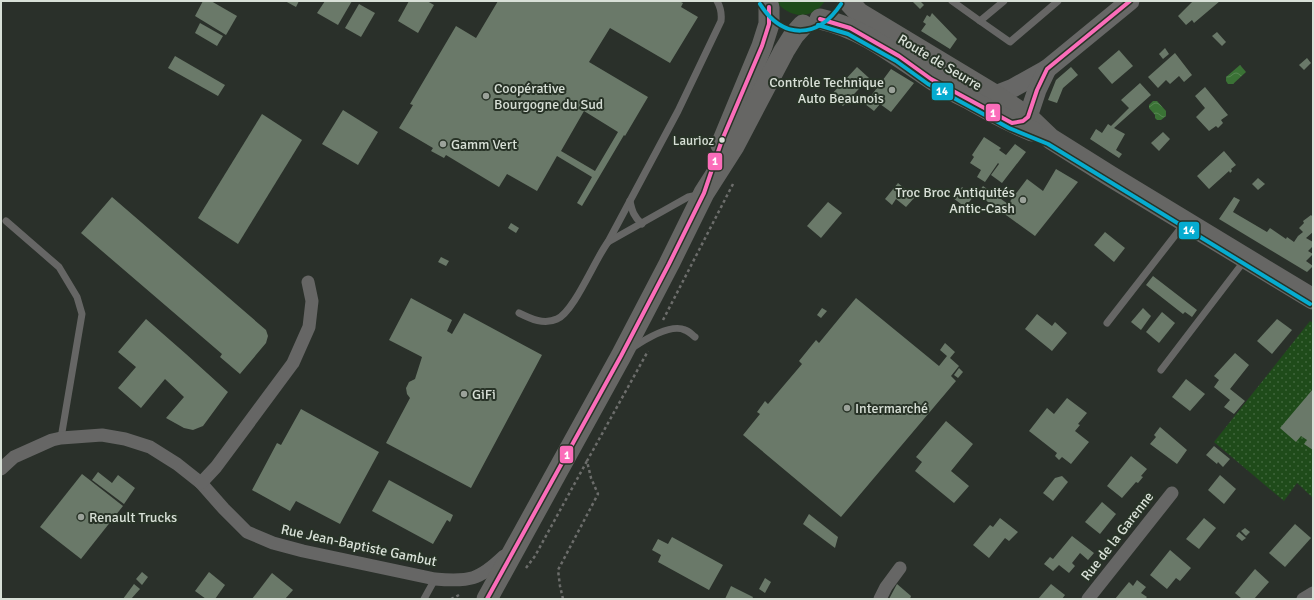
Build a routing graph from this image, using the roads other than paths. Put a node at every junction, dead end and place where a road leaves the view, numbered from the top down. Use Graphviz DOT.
graph roads {
  1 [pos="717,1"];
  2 [pos="836,1"];
  3 [pos="848,1"];
  4 [pos="952,1"];
  5 [pos="1004,1"];
  6 [pos="1058,1"];
  7 [pos="1123,3"];
  8 [pos="767,4"];
  9 [pos="980,21"];
  10 [pos="812,22"];
  11 [pos="1047,69"];
  12 [pos="995,95"];
  13 [pos="1020,120"];
  14 [pos="704,193"];
  15 [pos="630,201"];
  16 [pos="6,221"];
  17 [pos="1185,222"];
  18 [pos="642,224"];
  19 [pos="608,242"];
  20 [pos="1246,259"];
  21 [pos="308,282"];
  22 [pos="1313,299"];
  23 [pos="519,313"];
  24 [pos="1107,323"];
  25 [pos="695,337"];
  26 [pos="621,356"];
  27 [pos="1161,370"];
  28 [pos="61,438"];
  29 [pos="1,469"];
  30 [pos="201,483"];
  31 [pos="1172,494"];
  32 [pos="520,541"];
  33 [pos="900,568"];
  34 [pos="435,579"];
  35 [pos="1313,593"];
  36 [pos="424,599"];
  37 [pos="487,599"];
  38 [pos="880,599"];
  39 [pos="1088,599"];
  40 [pos="1303,599"];
  1 -- 15 [label="lane"];
  2 -- 10 [label="main road"];
  3 -- 12 [label="main road, Route de Seurre"];
  4 -- 9 [label="lane"];
  5 -- 9 [label="lane"];
  6 -- 9 [label="lane"];
  7 -- 11 [label="main road"];
  8 -- 10 [label="main road, Route de Seurre"];
  8 -- 14 [label="main road"];
  10 -- 13 [label="main road, Route de Seurre"];
  10 -- 14 [label="main road"];
  11 -- 12 [label="main road"];
  11 -- 13 [label="main road"];
  12 -- 13 [label="main road, Route de Seurre"];
  13 -- 17 [label="main road, Route de Seurre"];
  14 -- 18 [label="lane"];
  14 -- 26 [label="main road"];
  15 -- 18 [label="lane"];
  15 -- 19 [label="lane"];
  16 -- 28 [label="lane"];
  17 -- 20 [label="main road, Route de Seurre"];
  17 -- 24 [label="lane"];
  18 -- 19 [label="lane"];
  19 -- 23 [label="lane"];
  20 -- 22 [label="main road, Route de Seurre"];
  20 -- 27 [label="lane"];
  21 -- 30 [label="street"];
  25 -- 26 [label="lane"];
  26 -- 32 [label="main road"];
  28 -- 29 [label="street, Rue Jean-Baptiste Gambut"];
  28 -- 30 [label="street, Rue Jean-Baptiste Gambut"];
  30 -- 34 [label="street, Rue Jean-Baptiste Gambut"];
  31 -- 39 [label="street, Rue de la Garenne"];
  32 -- 34 [label="street, Rue Jean-Baptiste Gambut"];
  32 -- 37 [label="main road"];
  33 -- 38 [label="street"];
  34 -- 36 [label="lane"];
  35 -- 40 [label="street"];
}
